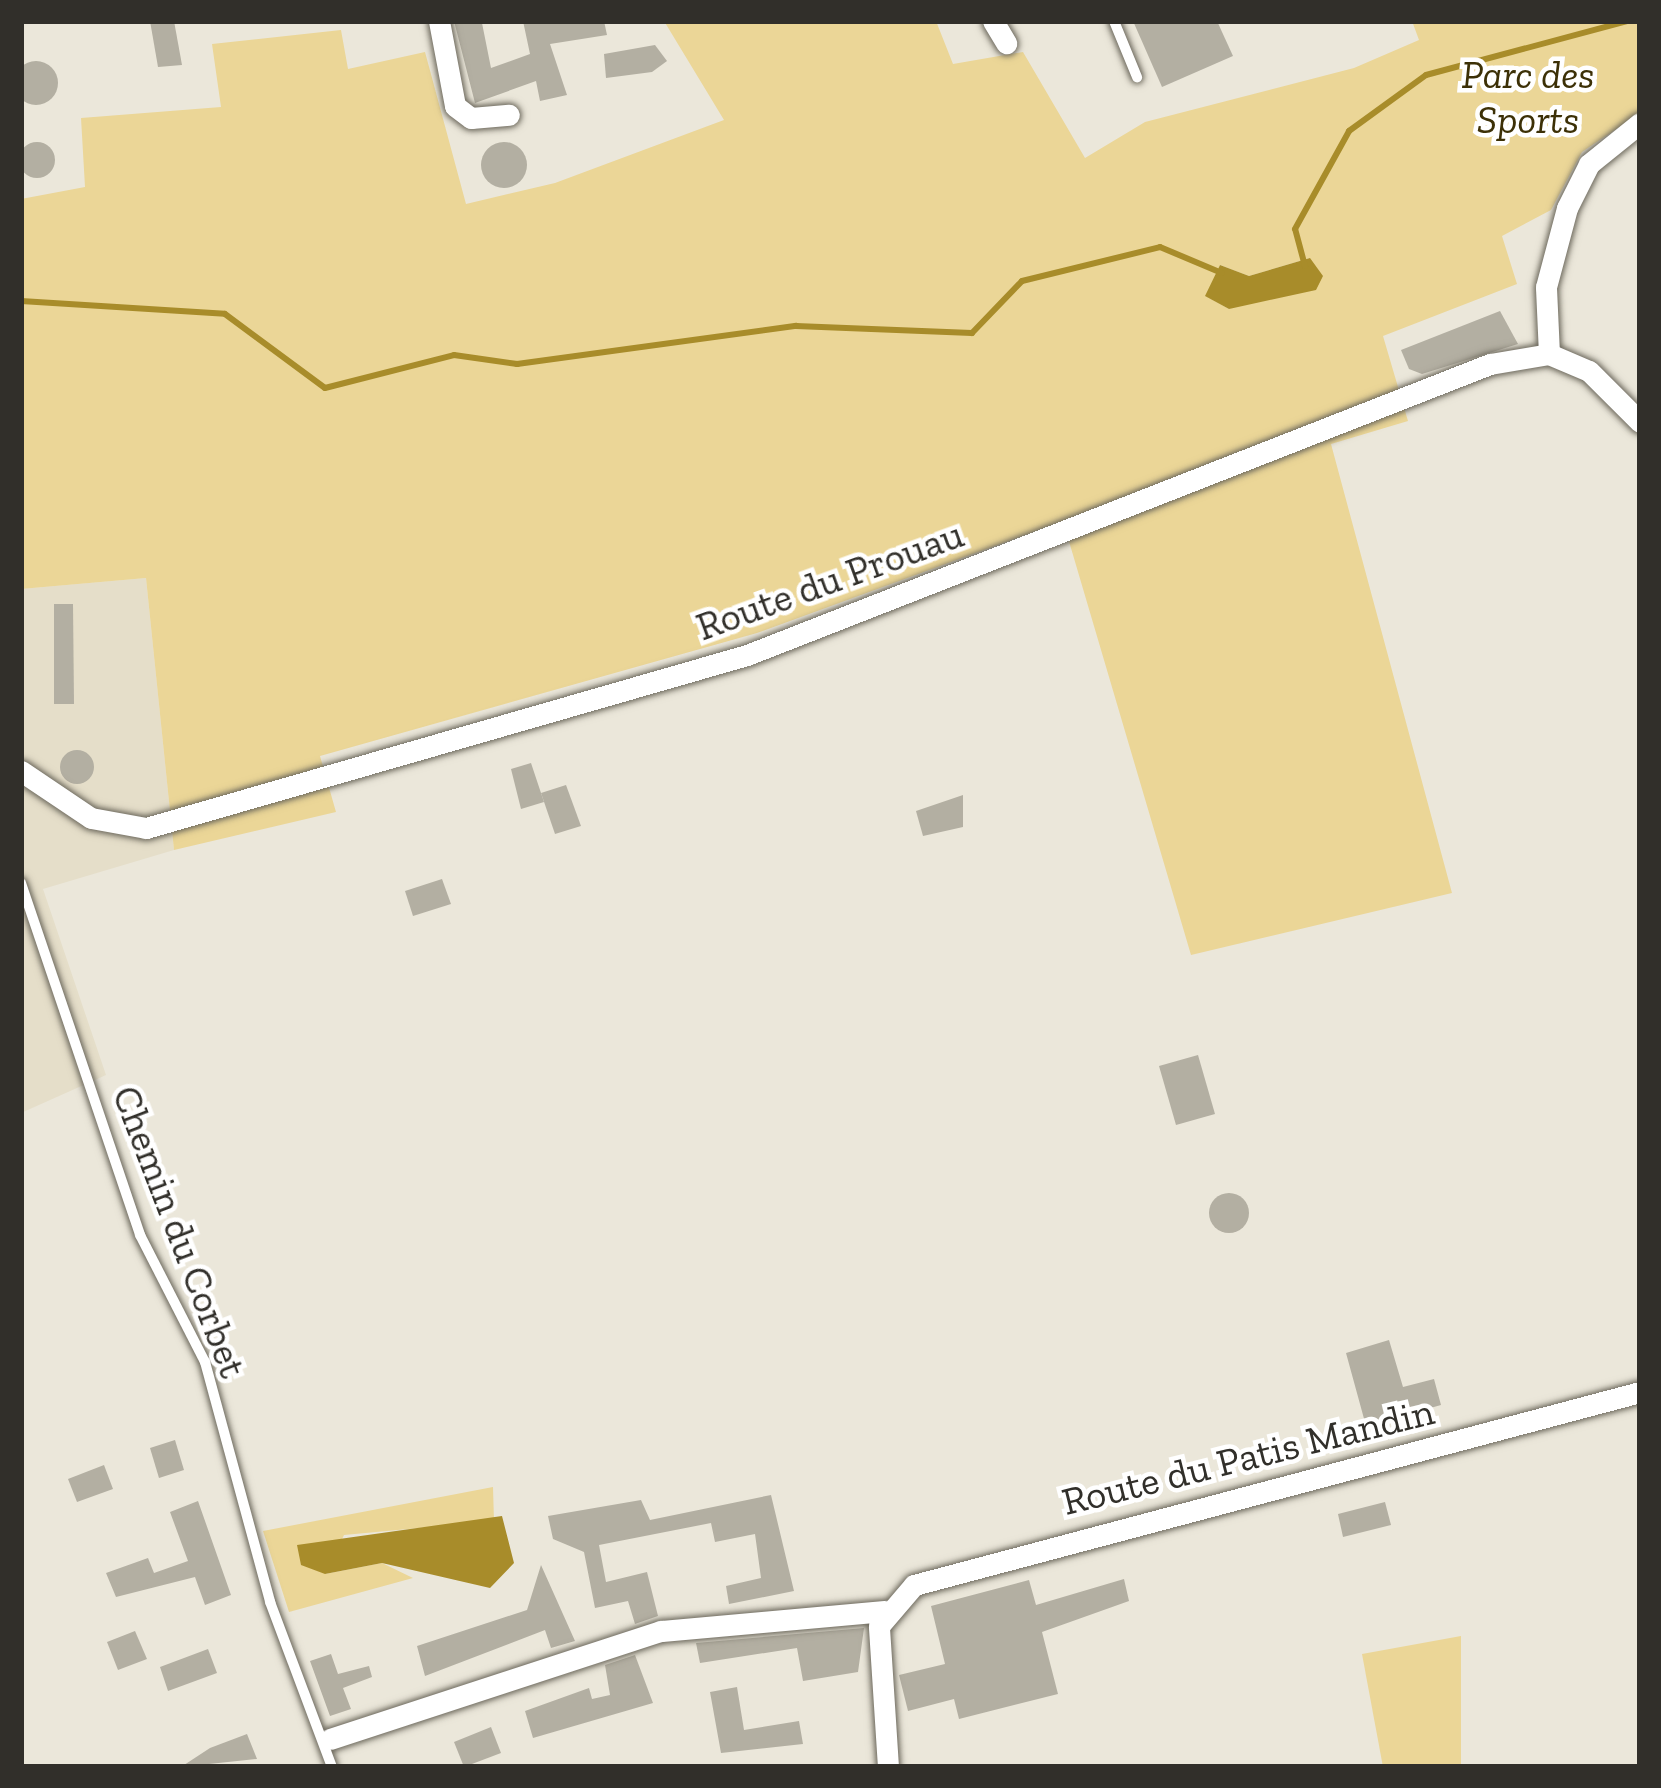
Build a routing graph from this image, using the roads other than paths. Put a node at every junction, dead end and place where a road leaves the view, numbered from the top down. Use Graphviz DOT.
graph roads {
  1 [pos="439,21"];
  2 [pos="993,21"];
  3 [pos="1114,21"];
  4 [pos="1006,44"];
  5 [pos="1137,76"];
  6 [pos="509,115"];
  7 [pos="1640,123"];
  8 [pos="1549,354"];
  9 [pos="1640,422"];
  10 [pos="21,771"];
  11 [pos="21,883"];
  12 [pos="1640,1392"];
  13 [pos="885,1611"];
  14 [pos="330,1739"];
  15 [pos="332,1767"];
  16 [pos="888,1767"];
  1 -- 6 [label="street"];
  2 -- 4 [label="street"];
  3 -- 5 [label="lane"];
  7 -- 8 [label="street"];
  8 -- 9 [label="street"];
  8 -- 10 [label="street, Route du Prouau"];
  11 -- 14 [label="lane, Chemin du Corbet"];
  12 -- 13 [label="street, Route du Patis Mandin"];
  13 -- 14 [label="street"];
  13 -- 16 [label="street"];
  14 -- 15 [label="lane, Chemin du Corbet"];
}
